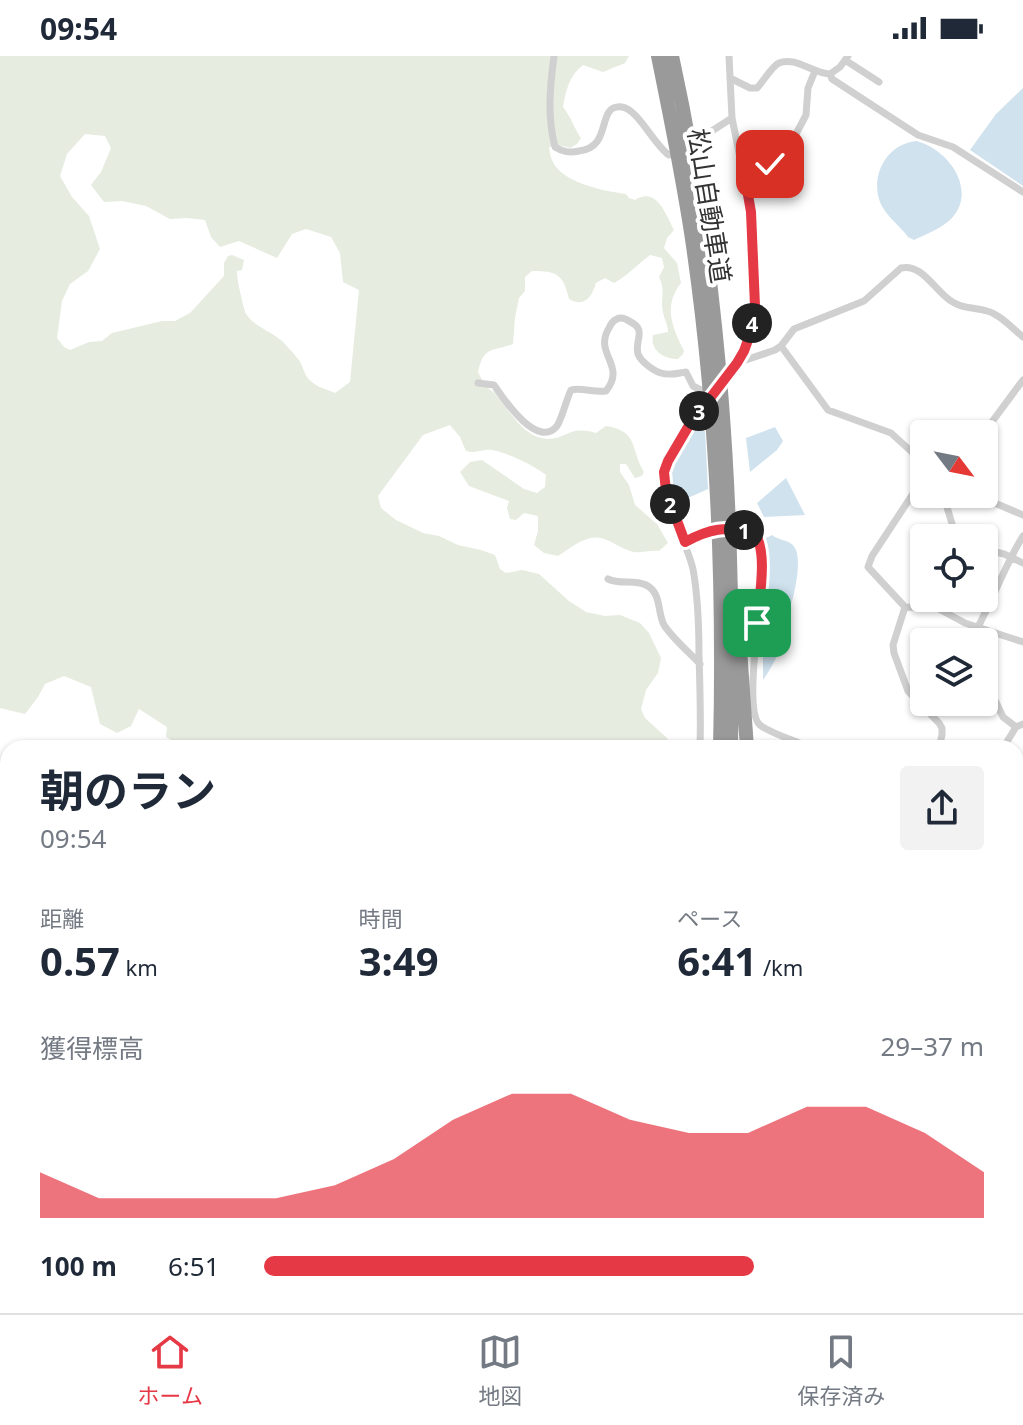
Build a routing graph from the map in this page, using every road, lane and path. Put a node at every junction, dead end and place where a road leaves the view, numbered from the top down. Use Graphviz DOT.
graph roads {
  1 [pos="554,56"];
  2 [pos="658,56"];
  3 [pos="672,56"];
  4 [pos="729,56"];
  5 [pos="846,58"];
  6 [pos="815,71"];
  7 [pos="830,74"];
  8 [pos="730,78"];
  9 [pos="879,82"];
  10 [pos="732,118"];
  11 [pos="683,142"];
  12 [pos="687,168"];
  13 [pos="745,178"];
  14 [pos="1023,192"];
  15 [pos="1023,337"];
  16 [pos="781,346"];
  17 [pos="737,363"];
  18 [pos="1023,380"];
  19 [pos="478,383"];
  20 [pos="711,391"];
  21 [pos="993,420"];
  22 [pos="910,450"];
  23 [pos="910,498"];
  24 [pos="998,504"];
  25 [pos="1023,515"];
  26 [pos="724,533"];
  27 [pos="1023,536"];
  28 [pos="685,542"];
  29 [pos="998,553"];
  30 [pos="1010,556"];
  31 [pos="1023,563"];
  32 [pos="608,579"];
  33 [pos="905,607"];
  34 [pos="910,607"];
  35 [pos="946,612"];
  36 [pos="978,627"];
  37 [pos="1023,642"];
  38 [pos="700,664"];
  39 [pos="910,693"];
  40 [pos="998,706"];
  41 [pos="932,716"];
  42 [pos="1019,725"];
  43 [pos="700,740"];
  44 [pos="718,740"];
  45 [pos="731,740"];
  46 [pos="746,740"];
  47 [pos="792,740"];
  48 [pos="941,740"];
  1 -- 10 [label="street"];
  2 -- 11 [label="highway, 松山自動車道"];
  3 -- 11 [label="highway, 松山自動車道"];
  4 -- 8 [label="street"];
  5 -- 7 [label="street"];
  5 -- 9 [label="street"];
  6 -- 7 [label="street"];
  6 -- 8 [label="street"];
  6 -- 13 [label="street"];
  7 -- 14 [label="street"];
  8 -- 10 [label="street"];
  10 -- 13 [label="street"];
  11 -- 12 [label="highway, 松山自動車道"];
  12 -- 20 [label="highway, 松山自動車道"];
  12 -- 26 [label="highway, 松山自動車道"];
  13 -- 17 [label="street"];
  15 -- 16 [label="street"];
  16 -- 17 [label="street"];
  16 -- 22 [label="street"];
  17 -- 20 [label="street"];
  18 -- 21 [label="street"];
  19 -- 20 [label="street"];
  20 -- 26 [label="highway, 松山自動車道"];
  20 -- 28 [label="street"];
  23 -- 33 [label="street"];
  24 -- 25 [label="street"];
  26 -- 44 [label="highway, 松山自動車道"];
  26 -- 45 [label="highway, 松山自動車道"];
  26 -- 46 [label="highway"];
  27 -- 30 [label="street"];
  28 -- 38 [label="street"];
  28 -- 47 [label="street"];
  29 -- 30 [label="street"];
  30 -- 31 [label="street"];
  30 -- 36 [label="street"];
  32 -- 38 [label="street"];
  33 -- 34 [label="street"];
  33 -- 39 [label="street"];
  35 -- 36 [label="street"];
  36 -- 37 [label="street"];
  38 -- 43 [label="street"];
  40 -- 42 [label="street"];
  41 -- 48 [label="street"];
}
